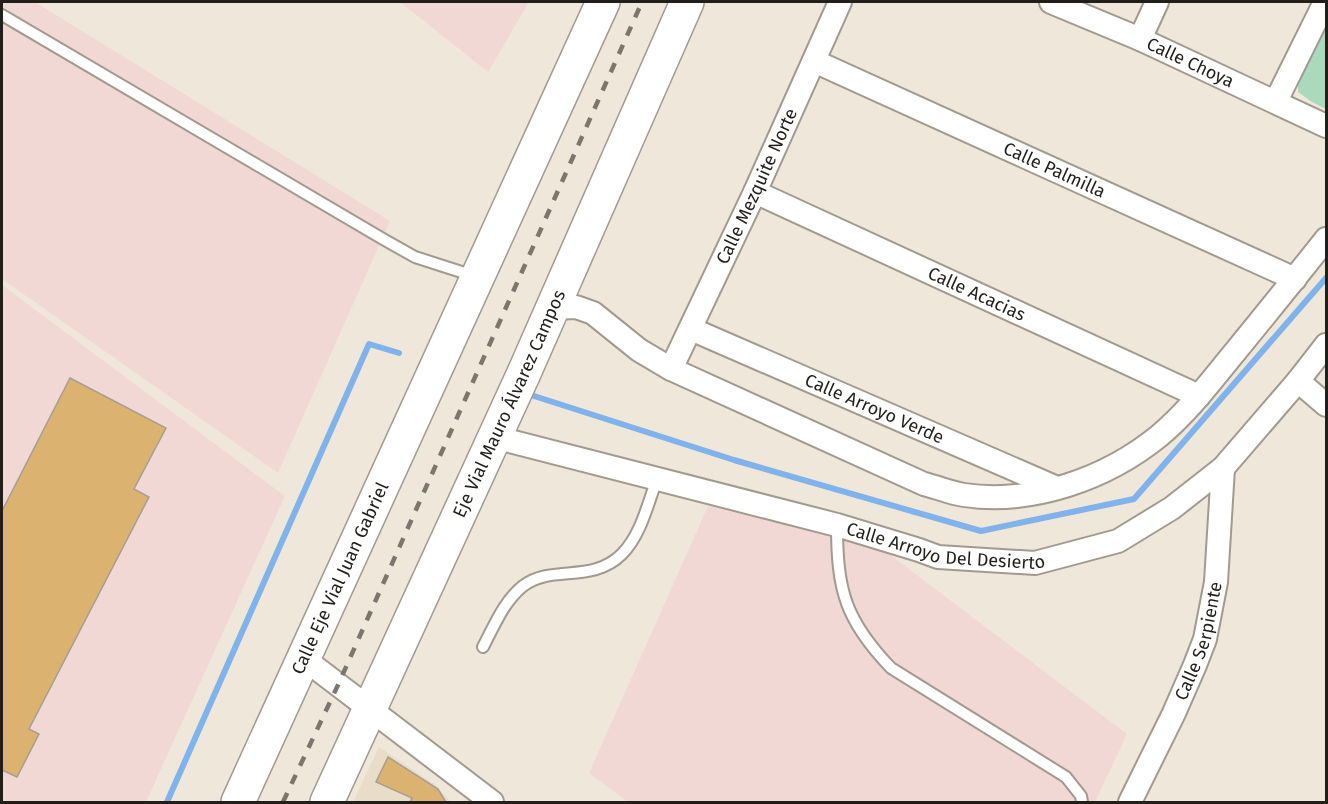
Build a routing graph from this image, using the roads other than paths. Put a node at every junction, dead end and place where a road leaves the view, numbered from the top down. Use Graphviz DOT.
graph roads {
  1 [pos="603,2"];
  2 [pos="687,2"];
  3 [pos="840,2"];
  4 [pos="1051,2"];
  5 [pos="1157,2"];
  6 [pos="1325,2"];
  7 [pos="2,15"];
  8 [pos="1140,39"];
  9 [pos="814,62"];
  10 [pos="1276,101"];
  11 [pos="1326,126"];
  12 [pos="755,192"];
  13 [pos="1326,239"];
  14 [pos="1295,279"];
  15 [pos="472,287"];
  16 [pos="548,317"];
  17 [pos="691,329"];
  18 [pos="1326,345"];
  19 [pos="671,369"];
  20 [pos="1298,381"];
  21 [pos="1199,396"];
  22 [pos="1326,405"];
  23 [pos="494,437"];
  24 [pos="1223,468"];
  25 [pos="657,479"];
  26 [pos="1057,488"];
  27 [pos="837,525"];
  28 [pos="483,647"];
  29 [pos="303,658"];
  30 [pos="371,709"];
  31 [pos="479,798"];
  32 [pos="238,802"];
  33 [pos="327,802"];
  34 [pos="1082,802"];
  35 [pos="1130,802"];
  1 -- 15 [label="main road"];
  2 -- 16 [label="main road, Eje Vial Mauro Álvarez Campos"];
  3 -- 9 [label="street, Calle Mezquite Norte"];
  4 -- 8 [label="street, Calle Choya"];
  5 -- 8 [label="street"];
  6 -- 10 [label="street"];
  7 -- 15 [label="lane"];
  8 -- 10 [label="street, Calle Choya"];
  9 -- 12 [label="street, Calle Mezquite Norte"];
  9 -- 14 [label="street, Calle Palmilla"];
  10 -- 11 [label="street, Calle Choya"];
  12 -- 17 [label="street, Calle Mezquite Norte"];
  12 -- 21 [label="street, Calle Acacias"];
  13 -- 14 [label="street"];
  14 -- 21 [label="street"];
  15 -- 29 [label="main road, Calle Eje Vial Juan Gabriel"];
  16 -- 19 [label="street"];
  16 -- 23 [label="main road, Eje Vial Mauro Álvarez Campos"];
  17 -- 19 [label="street, Calle Mezquite Norte"];
  17 -- 26 [label="street, Calle Arroyo Verde"];
  18 -- 20 [label="street, Calle Arroyo Del Desierto"];
  19 -- 26 [label="street"];
  20 -- 22 [label="street"];
  20 -- 24 [label="street, Calle Arroyo Del Desierto"];
  21 -- 26 [label="street"];
  23 -- 25 [label="street, Calle Arroyo Del Desierto"];
  23 -- 30 [label="main road, Eje Vial Mauro Álvarez Campos"];
  24 -- 27 [label="street, Calle Arroyo Del Desierto"];
  24 -- 35 [label="street, Calle Serpiente"];
  25 -- 27 [label="street, Calle Arroyo Del Desierto"];
  25 -- 28 [label="lane"];
  27 -- 34 [label="lane"];
  29 -- 30 [label="street"];
  29 -- 32 [label="main road, Calle Eje Vial Juan Gabriel"];
  30 -- 31 [label="street"];
  30 -- 33 [label="main road, Eje Vial Mauro Álvarez Campos"];
}
